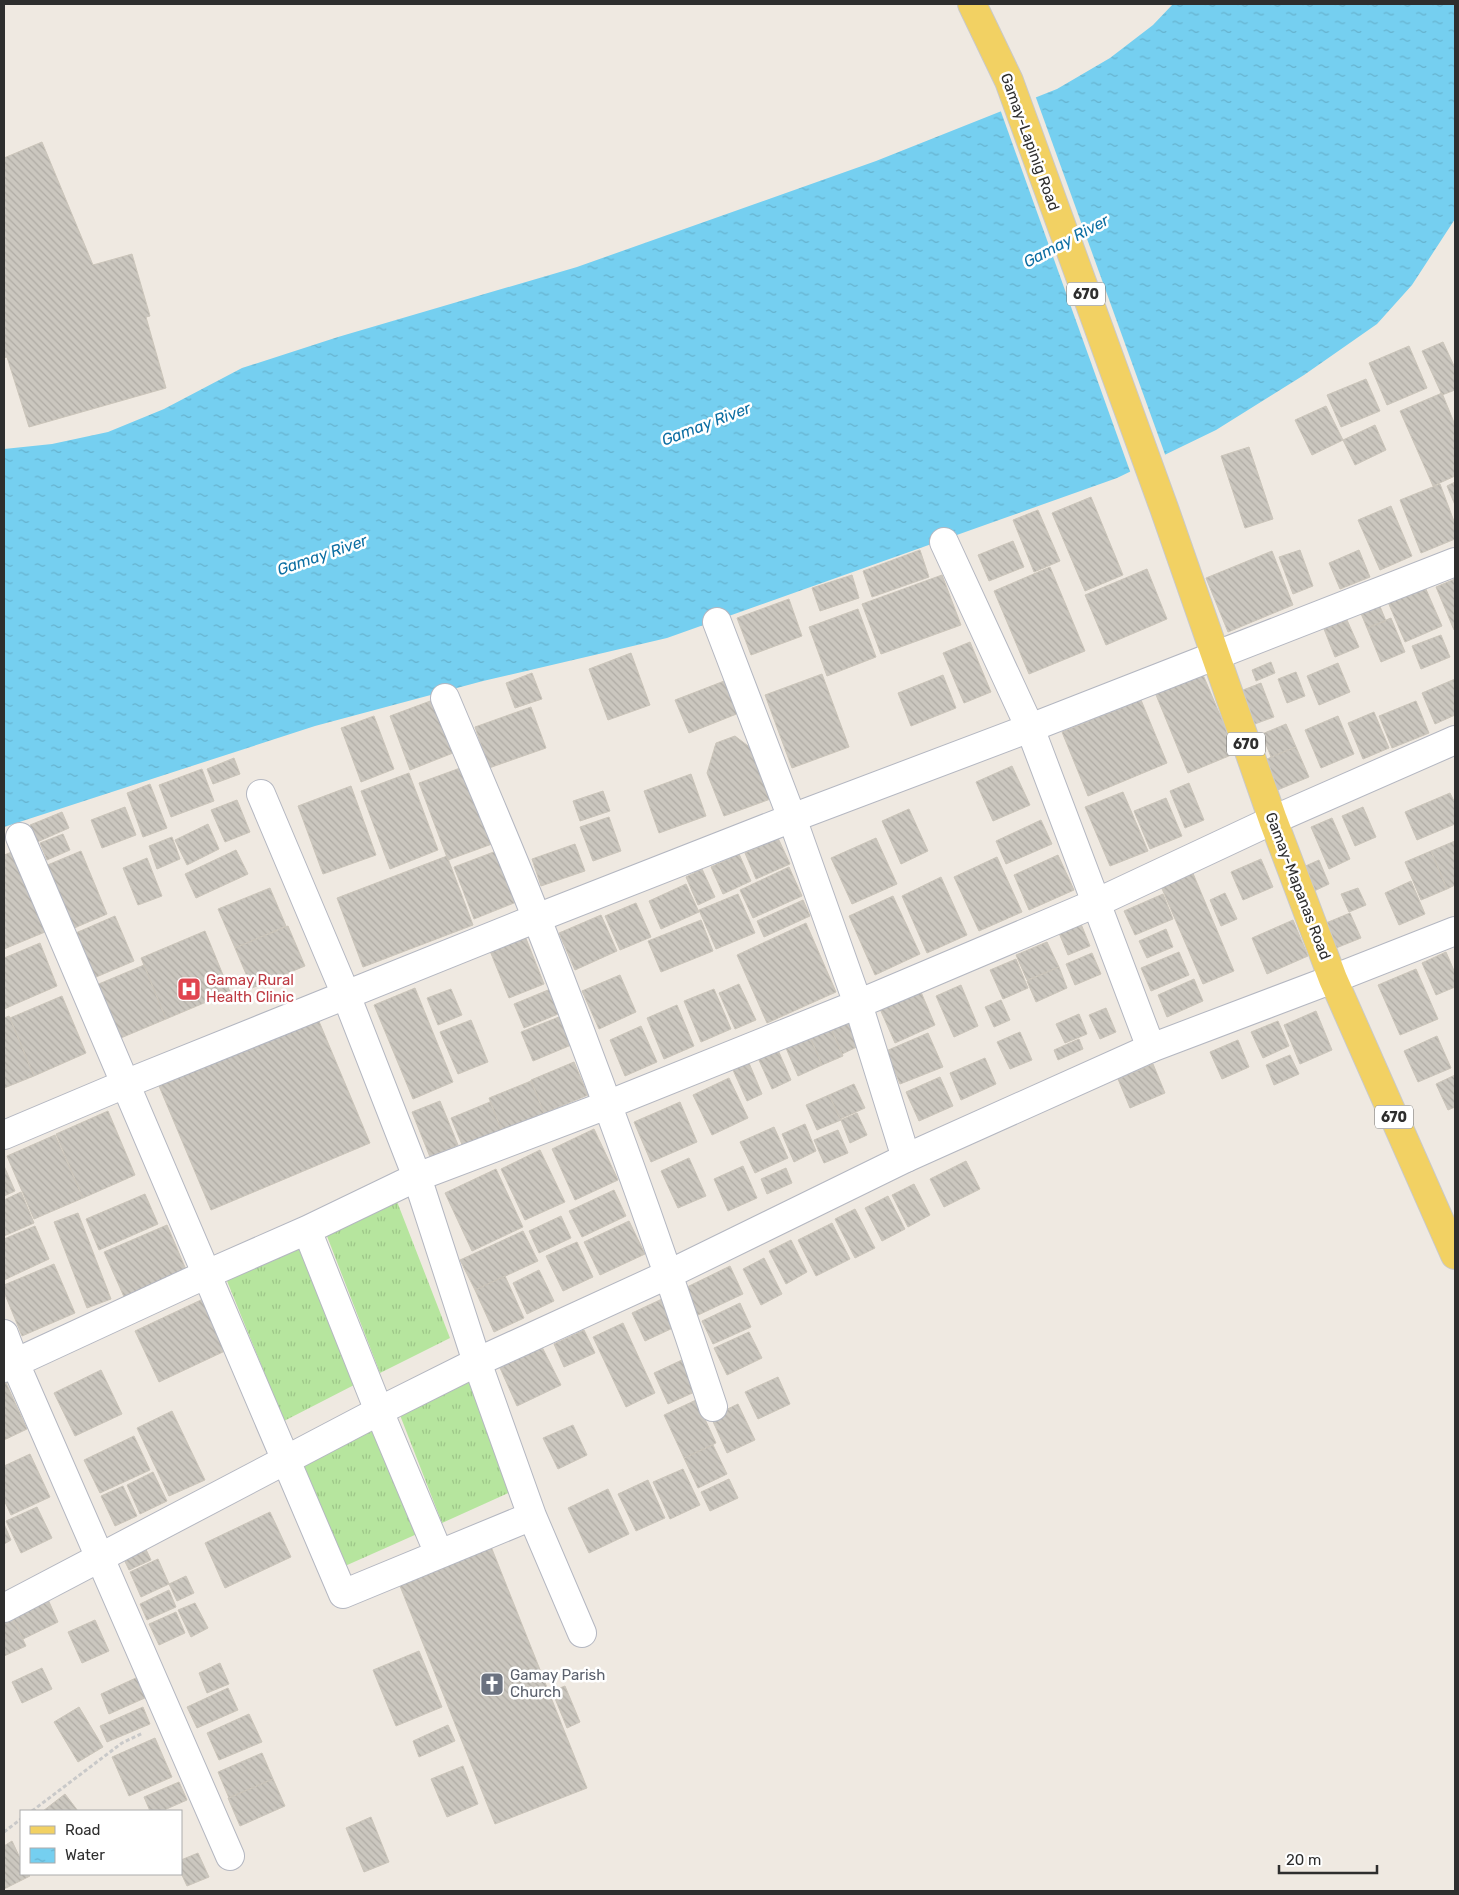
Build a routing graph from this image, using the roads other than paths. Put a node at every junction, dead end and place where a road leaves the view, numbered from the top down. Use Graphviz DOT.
graph roads {
  1 [pos="972,4"];
  2 [pos="1164,508"];
  3 [pos="944,542"];
  4 [pos="1455,562"];
  5 [pos="717,622"];
  6 [pos="1215,656"];
  7 [pos="445,698"];
  8 [pos="1030,728"];
  9 [pos="1455,740"];
  10 [pos="261,794"];
  11 [pos="792,818"];
  12 [pos="1273,820"];
  13 [pos="20,837"];
  14 [pos="1096,903"];
  15 [pos="537,918"];
  16 [pos="1455,931"];
  17 [pos="1333,979"];
  18 [pos="346,995"];
  19 [pos="858,1004"];
  20 [pos="1151,1048"];
  21 [pos="125,1084"];
  22 [pos="608,1105"];
  23 [pos="4,1135"];
  24 [pos="906,1158"];
  25 [pos="418,1177"];
  26 [pos="308,1230"];
  27 [pos="1455,1255"];
  28 [pos="207,1274"];
  29 [pos="669,1274"];
  30 [pos="4,1334"];
  31 [pos="477,1362"];
  32 [pos="9,1366"];
  33 [pos="713,1407"];
  34 [pos="379,1411"];
  35 [pos="286,1459"];
  36 [pos="532,1516"];
  37 [pos="439,1554"];
  38 [pos="101,1558"];
  39 [pos="4,1608"];
  40 [pos="582,1633"];
  41 [pos="230,1856"];
  1 -- 2 [label="main road, Gamay-Lapinig Road / 670"];
  2 -- 6 [label="main road, Gamay-Mapanas Road / 670"];
  3 -- 8 [label="street"];
  4 -- 6 [label="street"];
  5 -- 11 [label="street"];
  6 -- 8 [label="street"];
  6 -- 12 [label="main road, Gamay-Mapanas Road / 670"];
  7 -- 15 [label="street"];
  8 -- 11 [label="street"];
  8 -- 14 [label="street"];
  9 -- 12 [label="street"];
  10 -- 18 [label="street"];
  11 -- 15 [label="street"];
  11 -- 19 [label="street"];
  12 -- 14 [label="street"];
  12 -- 17 [label="main road, Gamay-Mapanas Road / 670"];
  13 -- 21 [label="street"];
  14 -- 19 [label="street"];
  14 -- 20 [label="street"];
  15 -- 18 [label="street"];
  15 -- 22 [label="street"];
  16 -- 17 [label="street"];
  17 -- 20 [label="street"];
  17 -- 27 [label="main road, Gamay-Mapanas Road / 670"];
  18 -- 21 [label="street"];
  18 -- 25 [label="street"];
  19 -- 22 [label="street"];
  19 -- 24 [label="street"];
  20 -- 24 [label="street"];
  21 -- 23 [label="street"];
  21 -- 28 [label="street"];
  22 -- 25 [label="street"];
  22 -- 29 [label="street"];
  24 -- 29 [label="street"];
  25 -- 26 [label="street"];
  25 -- 31 [label="street"];
  26 -- 28 [label="street"];
  26 -- 34 [label="street"];
  28 -- 32 [label="street"];
  28 -- 35 [label="street"];
  29 -- 31 [label="street"];
  29 -- 33 [label="street"];
  30 -- 32 [label="street"];
  31 -- 34 [label="street"];
  31 -- 36 [label="street"];
  32 -- 38 [label="street"];
  34 -- 35 [label="street"];
  34 -- 37 [label="street"];
  35 -- 37 [label="street"];
  35 -- 38 [label="street"];
  36 -- 37 [label="street"];
  36 -- 40 [label="street"];
  38 -- 39 [label="street"];
  38 -- 41 [label="street"];
}
